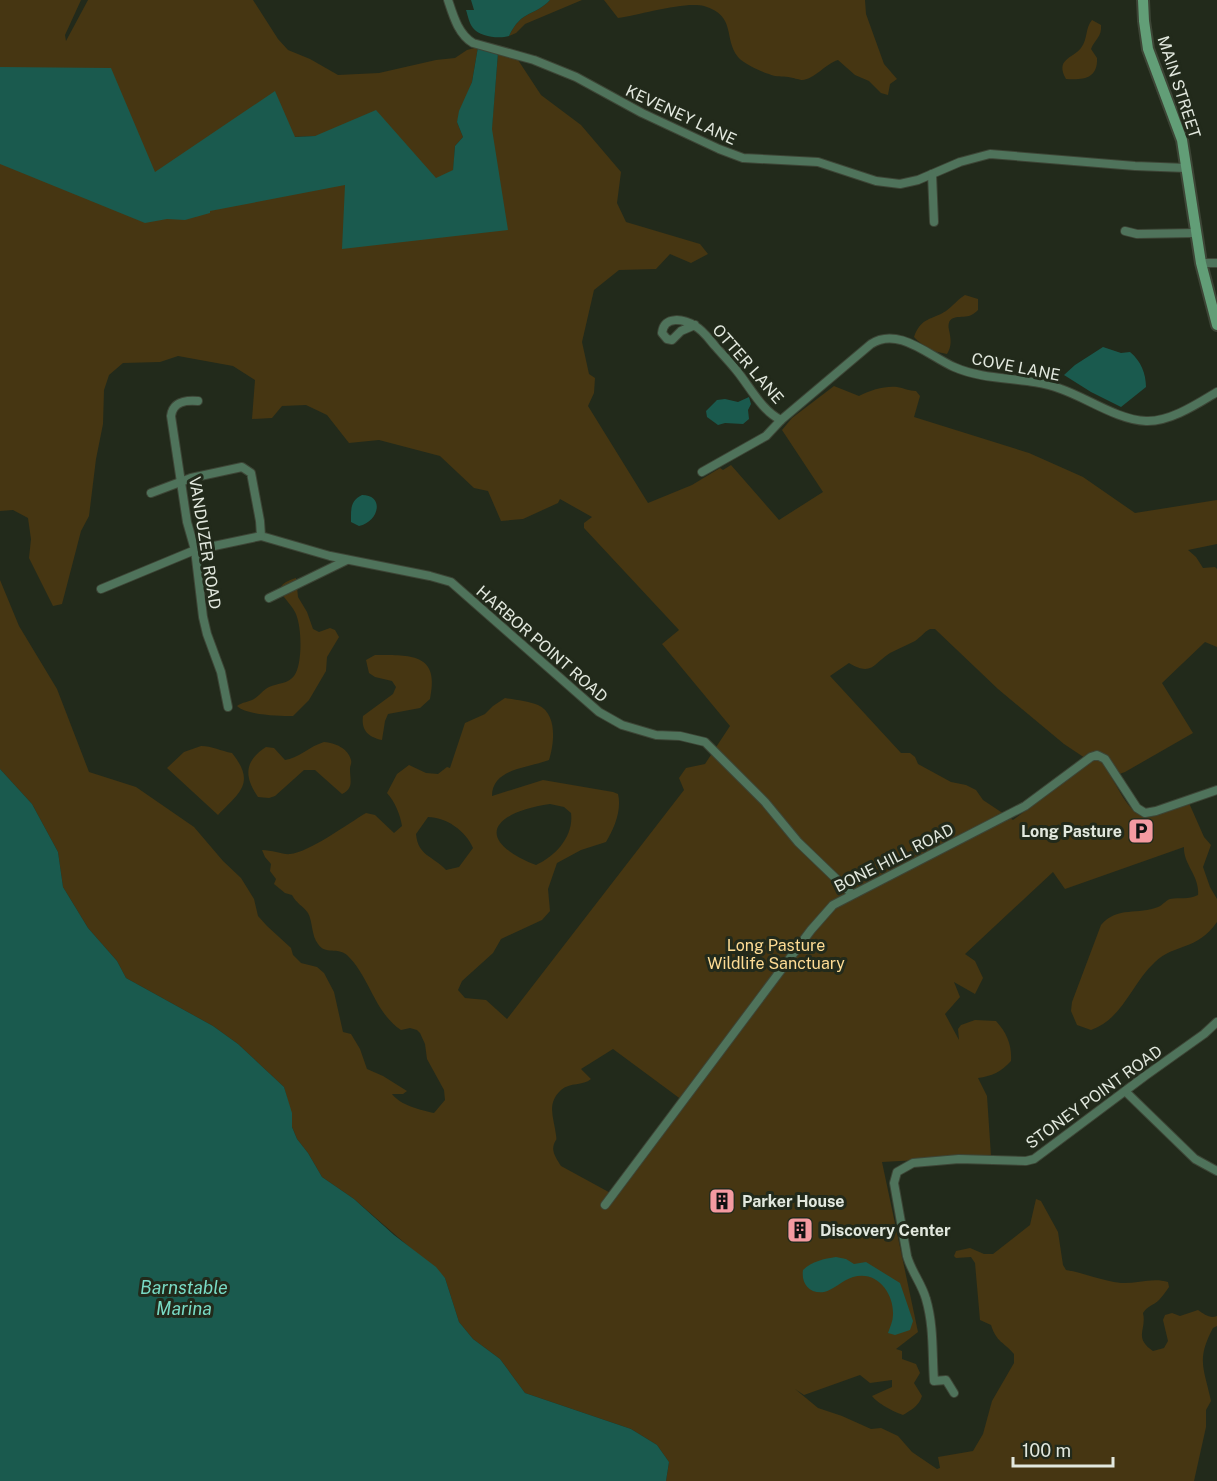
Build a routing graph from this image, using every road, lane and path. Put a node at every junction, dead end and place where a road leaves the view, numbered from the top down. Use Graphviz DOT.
graph roads {
  1 [pos="448,0"];
  2 [pos="1143,0"];
  3 [pos="1186,168"];
  4 [pos="933,174"];
  5 [pos="934,222"];
  6 [pos="1125,231"];
  7 [pos="1196,233"];
  8 [pos="1201,263"];
  9 [pos="1217,263"];
  10 [pos="695,325"];
  11 [pos="1217,325"];
  12 [pos="1217,392"];
  13 [pos="198,400"];
  14 [pos="781,420"];
  15 [pos="702,472"];
  16 [pos="181,482"];
  17 [pos="151,493"];
  18 [pos="261,536"];
  19 [pos="195,550"];
  20 [pos="347,560"];
  21 [pos="101,589"];
  22 [pos="269,598"];
  23 [pos="228,707"];
  24 [pos="1217,790"];
  25 [pos="852,894"];
  26 [pos="1217,1022"];
  27 [pos="1125,1091"];
  28 [pos="1217,1171"];
  29 [pos="605,1205"];
  30 [pos="954,1393"];
  1 -- 4 [label="street, KEVENEY LANE"];
  2 -- 3 [label="main road, MAIN STREET"];
  3 -- 4 [label="street, KEVENEY LANE"];
  3 -- 7 [label="main road, MAIN STREET"];
  4 -- 5 [label="street"];
  6 -- 7 [label="street"];
  7 -- 8 [label="main road, MAIN STREET"];
  8 -- 9 [label="street"];
  8 -- 11 [label="main road, MAIN STREET"];
  10 -- 14 [label="street, OTTER LANE"];
  12 -- 14 [label="street, COVE LANE"];
  13 -- 16 [label="street, VANDUZER ROAD"];
  14 -- 15 [label="street"];
  16 -- 17 [label="street"];
  16 -- 18 [label="street"];
  16 -- 19 [label="street, VANDUZER ROAD"];
  18 -- 19 [label="street"];
  18 -- 20 [label="street, HARBOR POINT ROAD"];
  19 -- 21 [label="street"];
  19 -- 23 [label="street, VANDUZER ROAD"];
  20 -- 22 [label="street"];
  20 -- 25 [label="street, HARBOR POINT ROAD"];
  24 -- 25 [label="street, BONE HILL ROAD"];
  25 -- 29 [label="street, BONE HILL ROAD"];
  26 -- 27 [label="street, STONEY POINT ROAD"];
  27 -- 28 [label="street"];
  27 -- 30 [label="street, STONEY POINT ROAD"];
}
